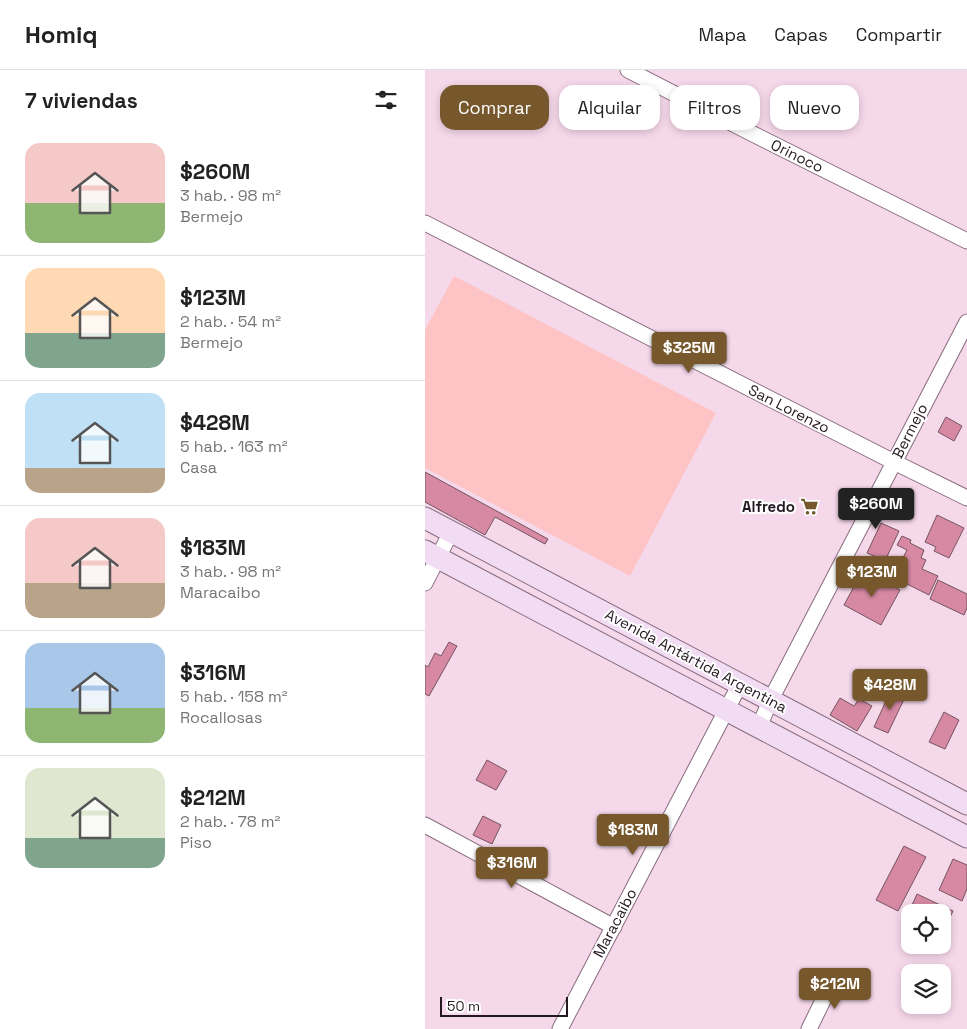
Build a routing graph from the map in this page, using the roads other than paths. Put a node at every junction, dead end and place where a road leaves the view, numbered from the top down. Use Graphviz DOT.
graph roads {
  1 [pos="628,70"];
  2 [pos="427,228"];
  3 [pos="967,241"];
  4 [pos="967,322"];
  5 [pos="894,462"];
  6 [pos="967,498"];
  7 [pos="425,518"];
  8 [pos="451,532"];
  9 [pos="431,555"];
  10 [pos="425,582"];
  11 [pos="740,684"];
  12 [pos="770,701"];
  13 [pos="726,710"];
  14 [pos="759,727"];
  15 [pos="967,804"];
  16 [pos="425,825"];
  17 [pos="967,837"];
  18 [pos="614,927"];
  19 [pos="834,978"];
  20 [pos="560,1029"];
  21 [pos="809,1029"];
  1 -- 3 [label="street, Orinoco"];
  2 -- 5 [label="street, San Lorenzo"];
  4 -- 5 [label="street, Bermejo"];
  5 -- 6 [label="street, San Lorenzo"];
  5 -- 12 [label="street, Bermejo"];
  7 -- 8 [label="street, Avenida Antártida Argentina"];
  8 -- 9 [label="street"];
  8 -- 11 [label="street, Avenida Antártida Argentina"];
  9 -- 10 [label="street"];
  9 -- 13 [label="street, Avenida Antártida Argentina"];
  11 -- 12 [label="street, Avenida Antártida Argentina"];
  11 -- 13 [label="street, Maracaibo"];
  12 -- 14 [label="street, Bermejo"];
  12 -- 15 [label="street, Avenida Antártida Argentina"];
  13 -- 14 [label="street, Avenida Antártida Argentina"];
  13 -- 18 [label="street, Maracaibo"];
  14 -- 17 [label="street, Avenida Antártida Argentina"];
  16 -- 18 [label="street"];
  18 -- 20 [label="street, Maracaibo"];
  19 -- 21 [label="street"];
}
